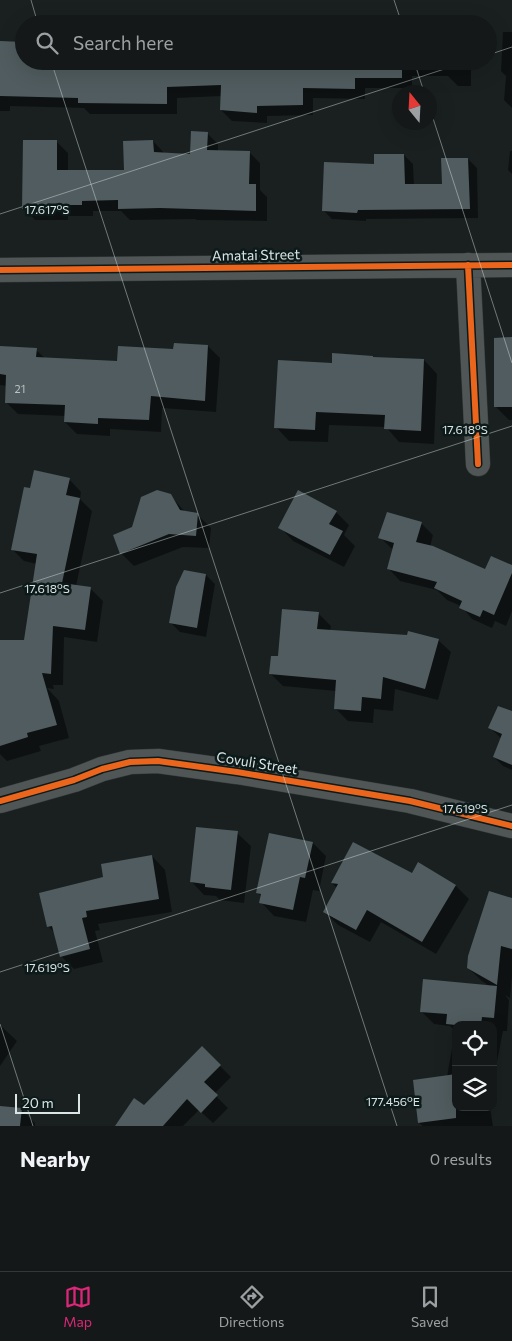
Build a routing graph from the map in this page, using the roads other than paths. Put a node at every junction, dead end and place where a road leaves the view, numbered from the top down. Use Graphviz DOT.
graph roads {
  1 [pos="468,265"];
  2 [pos="512,265"];
  3 [pos="0,270"];
  4 [pos="478,464"];
  5 [pos="0,801"];
  6 [pos="512,826"];
  1 -- 2 [label="street, Amatai Street"];
  1 -- 3 [label="street, Amatai Street"];
  1 -- 4 [label="street"];
  5 -- 6 [label="street, Covuli Street"];
}
